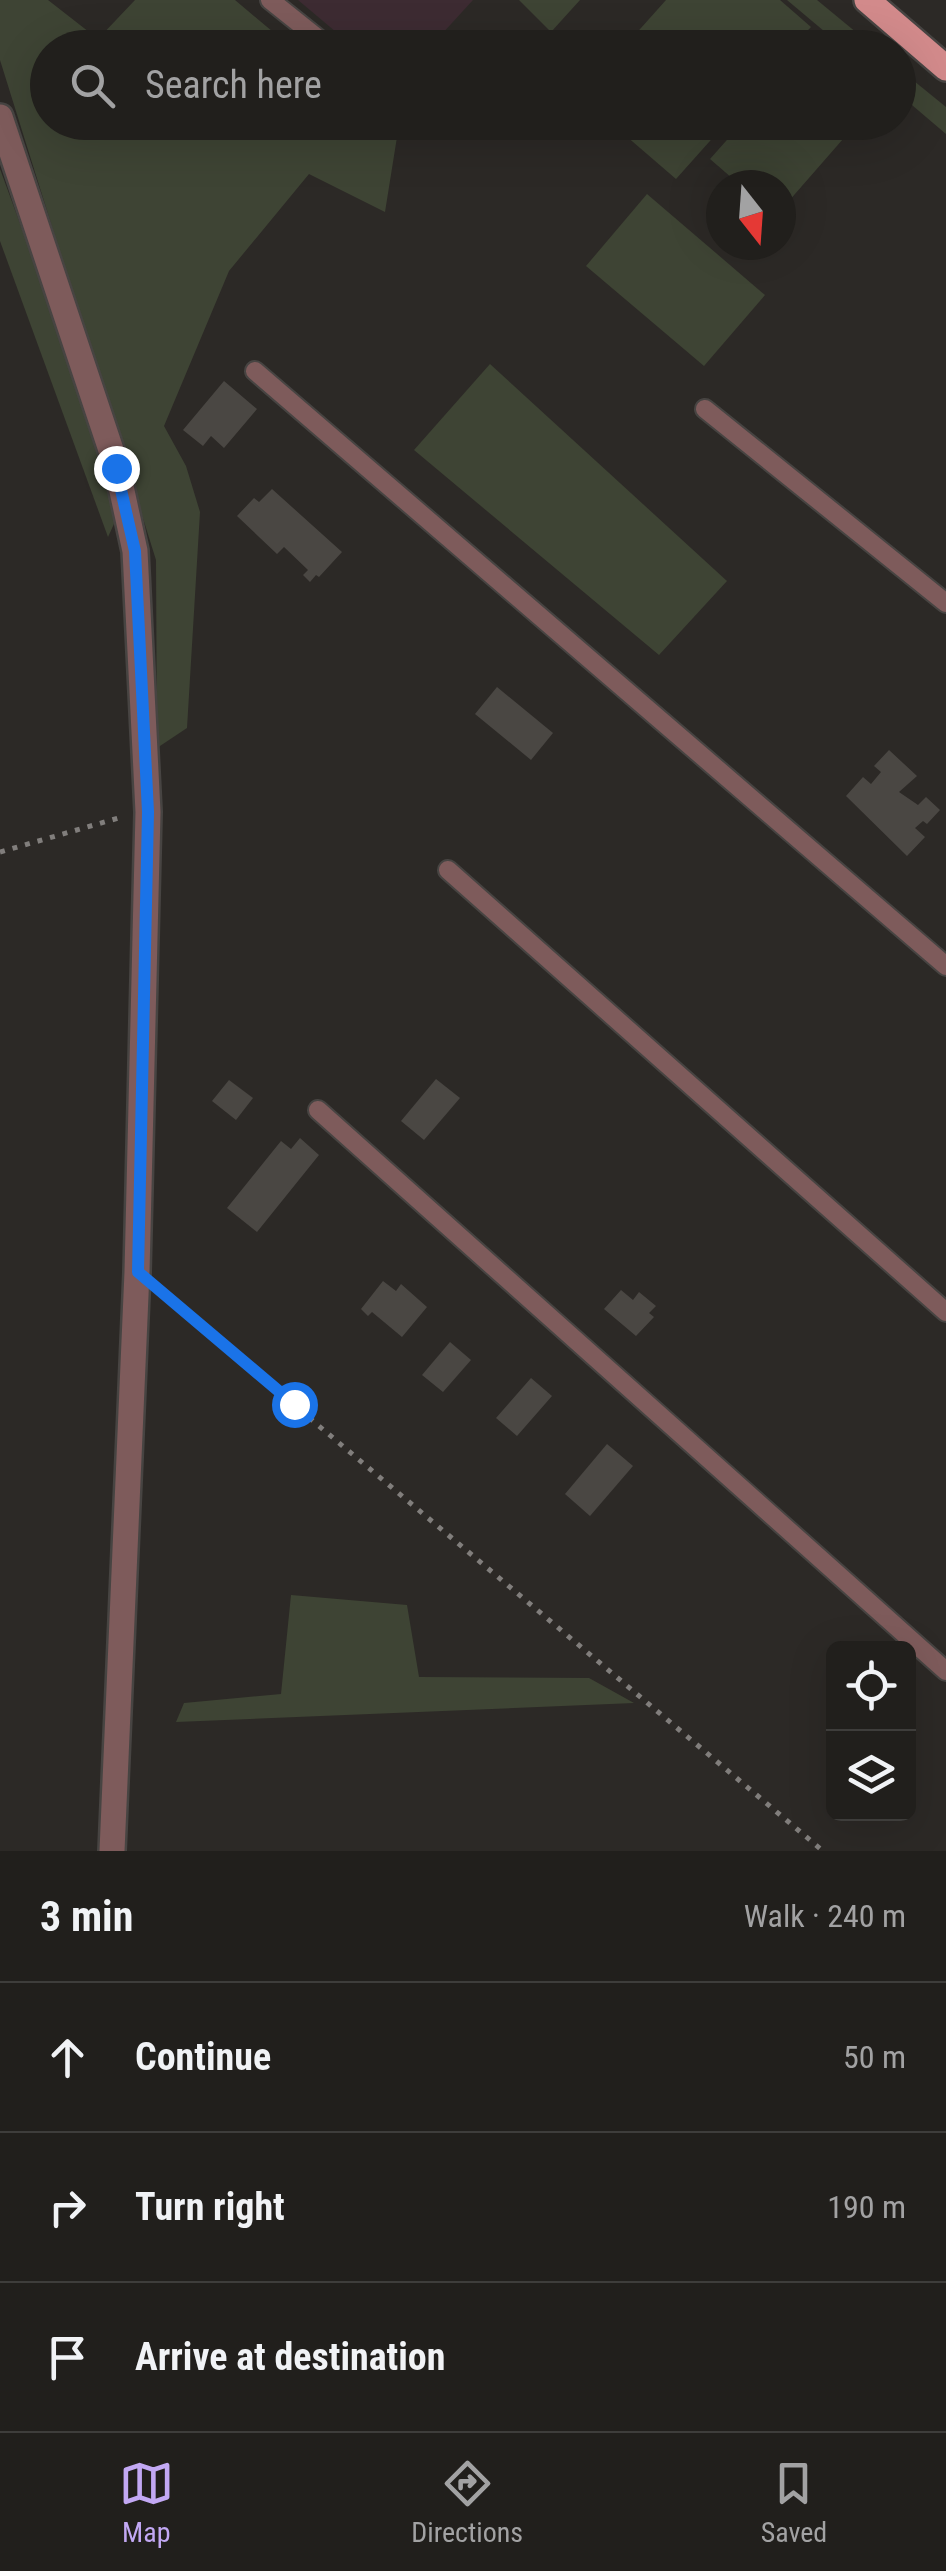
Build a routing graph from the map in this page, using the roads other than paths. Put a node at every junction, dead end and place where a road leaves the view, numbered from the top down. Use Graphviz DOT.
graph roads {
  1 [pos="270,0"];
  2 [pos="866,0"];
  3 [pos="308,30"];
  4 [pos="901,30"];
  5 [pos="916,42"];
  6 [pos="946,68"];
  7 [pos="0,117"];
  8 [pos="255,371"];
  9 [pos="705,409"];
  10 [pos="946,603"];
  11 [pos="448,870"];
  12 [pos="946,966"];
  13 [pos="318,1110"];
  14 [pos="946,1312"];
  15 [pos="946,1671"];
  16 [pos="112,1851"];
  1 -- 3 [label="lane"];
  2 -- 4 [label="main road"];
  5 -- 6 [label="main road"];
  7 -- 16 [label="street"];
  8 -- 12 [label="lane"];
  9 -- 10 [label="lane"];
  11 -- 14 [label="lane"];
  13 -- 15 [label="lane"];
}
